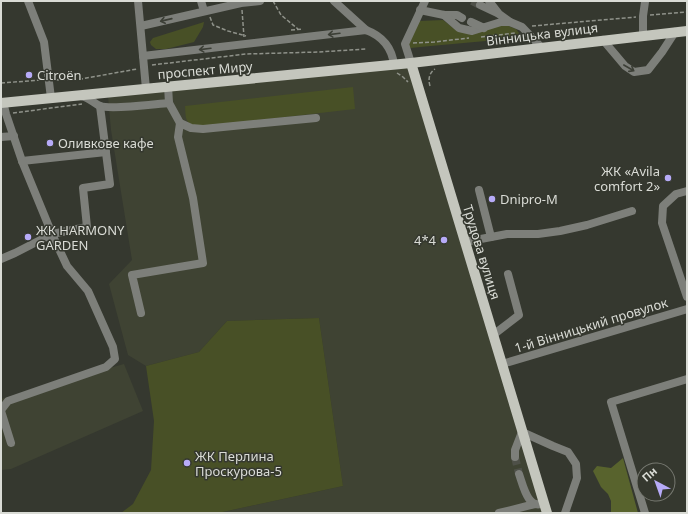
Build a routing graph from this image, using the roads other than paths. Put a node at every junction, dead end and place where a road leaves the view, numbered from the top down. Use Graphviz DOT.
graph roads {
  1 [pos="28,1"];
  2 [pos="138,1"];
  3 [pos="201,1"];
  4 [pos="260,1"];
  5 [pos="334,1"];
  6 [pos="425,1"];
  7 [pos="489,1"];
  8 [pos="645,2"];
  9 [pos="480,5"];
  10 [pos="420,10"];
  11 [pos="206,11"];
  12 [pos="499,14"];
  13 [pos="444,15"];
  14 [pos="462,18"];
  15 [pos="471,22"];
  16 [pos="510,22"];
  17 [pos="141,26"];
  18 [pos="484,28"];
  19 [pos="369,31"];
  20 [pos="687,31"];
  21 [pos="675,32"];
  22 [pos="643,36"];
  23 [pos="603,40"];
  24 [pos="541,47"];
  25 [pos="143,56"];
  26 [pos="412,63"];
  27 [pos="395,69"];
  28 [pos="168,86"];
  29 [pos="146,88"];
  30 [pos="75,95"];
  31 [pos="51,98"];
  32 [pos="2,102"];
  33 [pos="169,103"];
  34 [pos="98,105"];
  35 [pos="316,118"];
  36 [pos="180,123"];
  37 [pos="14,136"];
  38 [pos="1,137"];
  39 [pos="106,152"];
  40 [pos="22,161"];
  41 [pos="479,190"];
  42 [pos="687,191"];
  43 [pos="632,211"];
  44 [pos="52,234"];
  45 [pos="491,237"];
  46 [pos="465,242"];
  47 [pos="1,259"];
  48 [pos="683,272"];
  49 [pos="508,274"];
  50 [pos="687,297"];
  51 [pos="687,309"];
  52 [pos="141,313"];
  53 [pos="493,335"];
  54 [pos="502,364"];
  55 [pos="687,379"];
  56 [pos="1,411"];
  57 [pos="522,432"];
  58 [pos="11,443"];
  59 [pos="515,457"];
  60 [pos="519,474"];
  61 [pos="539,503"];
  62 [pos="499,513"];
  63 [pos="547,513"];
  64 [pos="566,513"];
  65 [pos="645,513"];
  1 -- 31 [label="street"];
  2 -- 17 [label="street"];
  3 -- 11 [label="street"];
  4 -- 11 [label="street"];
  5 -- 19 [label="street"];
  6 -- 10 [label="street, Трудова вулиця"];
  7 -- 12 [label="street"];
  8 -- 22 [label="street"];
  9 -- 12 [label="street"];
  10 -- 13 [label="street"];
  10 -- 26 [label="street, Трудова вулиця"];
  11 -- 17 [label="street, one-way"];
  12 -- 16 [label="street"];
  13 -- 14 [label="street"];
  13 -- 18 [label="street"];
  15 -- 18 [label="street"];
  16 -- 18 [label="street"];
  16 -- 24 [label="street"];
  17 -- 25 [label="street"];
  19 -- 25 [label="street, one-way"];
  19 -- 27 [label="street"];
  20 -- 21 [label="main road, Вінницька вулиця"];
  21 -- 22 [label="main road, Вінницька вулиця"];
  23 -- 21 [label="street, one-way"];
  22 -- 23 [label="main road, Вінницька вулиця"];
  23 -- 24 [label="main road, Вінницька вулиця"];
  24 -- 26 [label="main road, Вінницька вулиця"];
  25 -- 29 [label="street"];
  26 -- 27 [label="main road, проспект Миру"];
  26 -- 46 [label="main road, Трудова вулиця"];
  27 -- 28 [label="main road, проспект Миру"];
  28 -- 29 [label="main road, проспект Миру"];
  28 -- 33 [label="street"];
  29 -- 30 [label="main road, проспект Миру"];
  30 -- 31 [label="main road, проспект Миру"];
  30 -- 34 [label="street"];
  31 -- 32 [label="main road, проспект Миру"];
  32 -- 37 [label="street"];
  33 -- 34 [label="street"];
  33 -- 36 [label="street"];
  34 -- 39 [label="street"];
  35 -- 36 [label="street"];
  36 -- 52 [label="street"];
  37 -- 38 [label="street"];
  37 -- 40 [label="street"];
  39 -- 40 [label="street"];
  39 -- 44 [label="street"];
  40 -- 44 [label="street"];
  41 -- 45 [label="street"];
  42 -- 48 [label="street"];
  43 -- 45 [label="street"];
  44 -- 47 [label="street"];
  44 -- 56 [label="street"];
  45 -- 46 [label="street"];
  46 -- 53 [label="main road, Трудова вулиця"];
  48 -- 50 [label="street"];
  49 -- 53 [label="street"];
  51 -- 54 [label="street, 1-й Вінницький провулок"];
  53 -- 54 [label="main road, Трудова вулиця"];
  54 -- 57 [label="main road, Трудова вулиця"];
  55 -- 65 [label="street"];
  56 -- 58 [label="street"];
  57 -- 59 [label="street"];
  57 -- 61 [label="main road, Трудова вулиця"];
  57 -- 64 [label="street"];
  60 -- 61 [label="street"];
  61 -- 62 [label="street"];
  61 -- 63 [label="main road, Трудова вулиця"];
}
